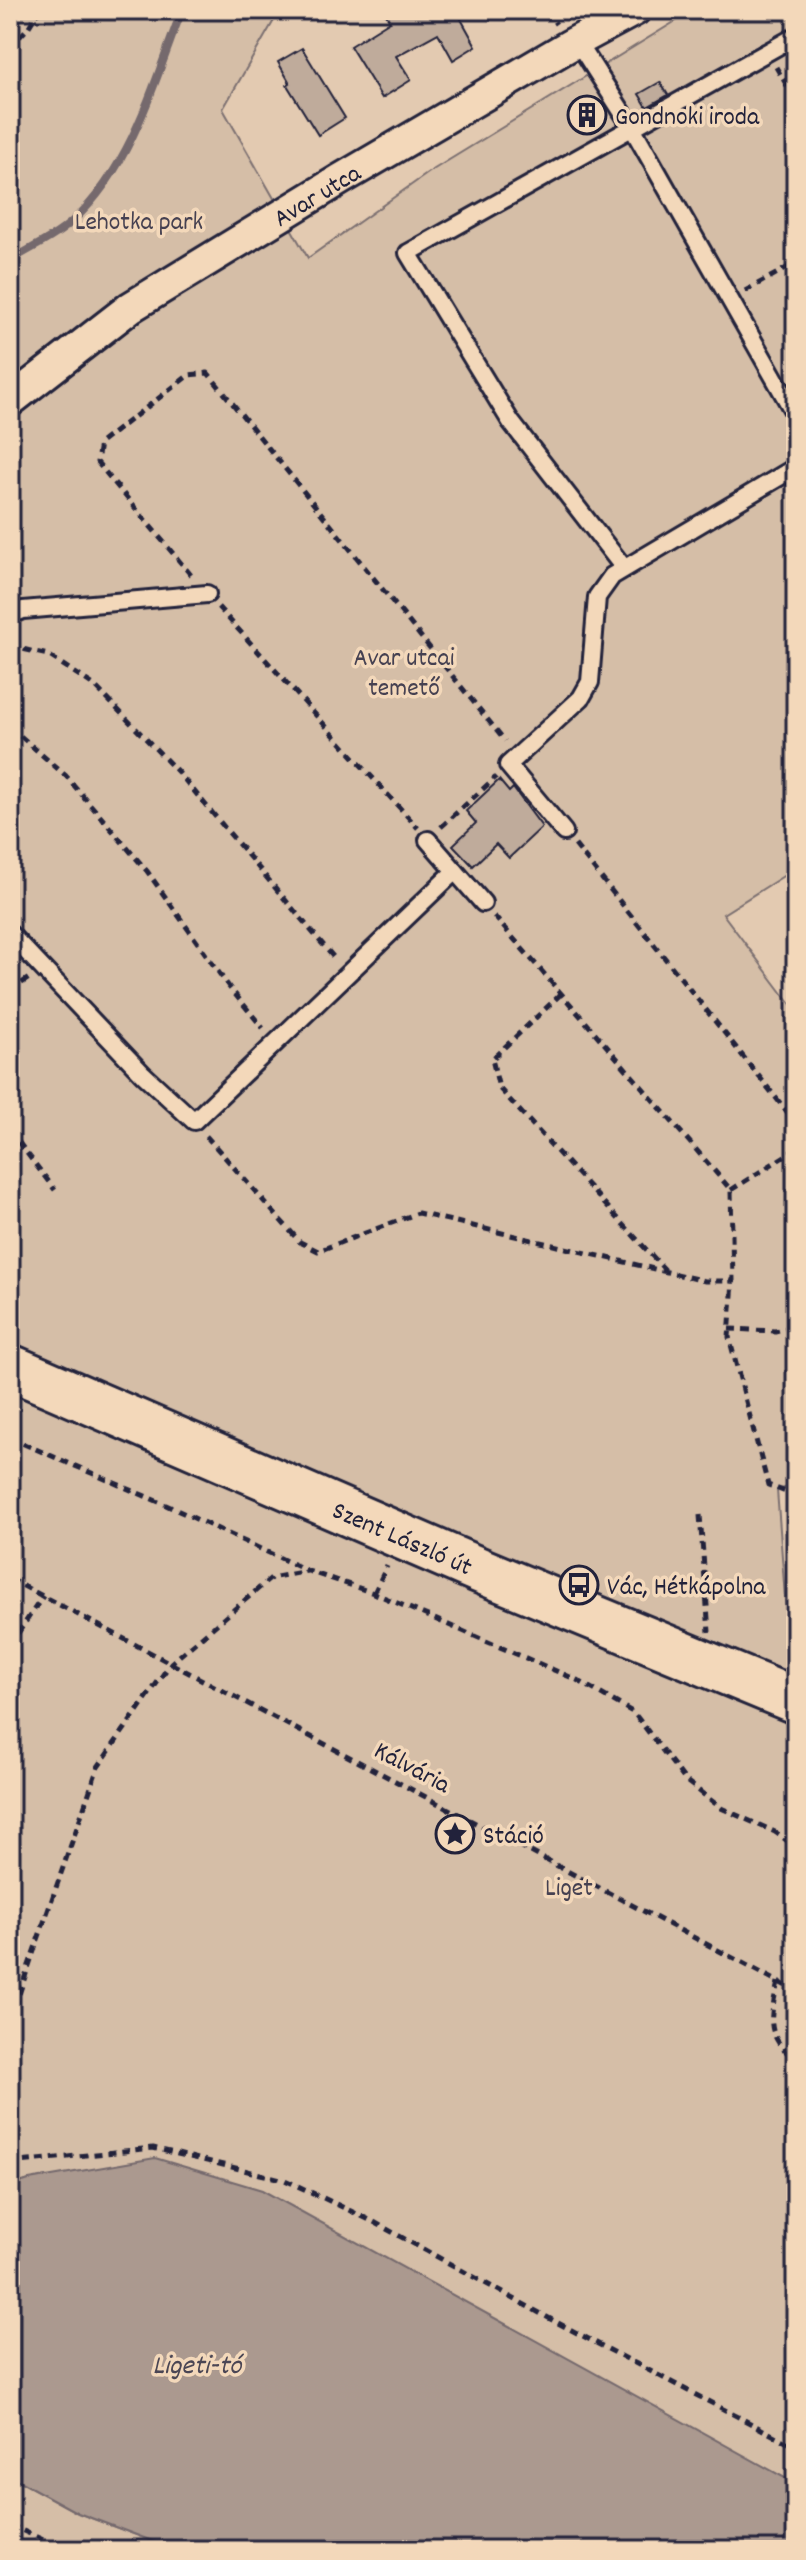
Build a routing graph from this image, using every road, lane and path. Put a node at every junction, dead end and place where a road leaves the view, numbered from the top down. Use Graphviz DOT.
graph roads {
  1 [pos="39,10"];
  2 [pos="635,10"];
  3 [pos="10,34"];
  4 [pos="796,36"];
  5 [pos="17,41"];
  6 [pos="577,41"];
  7 [pos="10,47"];
  8 [pos="768,52"];
  9 [pos="796,101"];
  10 [pos="633,129"];
  11 [pos="796,263"];
  12 [pos="730,300"];
  13 [pos="10,401"];
  14 [pos="796,416"];
  15 [pos="796,467"];
  16 [pos="624,568"];
  17 [pos="207,594"];
  18 [pos="10,615"];
  19 [pos="10,646"];
  20 [pos="10,727"];
  21 [pos="513,761"];
  22 [pos="564,832"];
  23 [pos="428,840"];
  24 [pos="455,871"];
  25 [pos="483,903"];
  26 [pos="10,934"];
  27 [pos="348,974"];
  28 [pos="561,994"];
  29 [pos="275,1043"];
  30 [pos="194,1121"];
  31 [pos="796,1123"];
  32 [pos="10,1131"];
  33 [pos="796,1149"];
  34 [pos="55,1190"];
  35 [pos="731,1190"];
  36 [pos="666,1271"];
  37 [pos="733,1281"];
  38 [pos="796,1326"];
  39 [pos="729,1329"];
  40 [pos="10,1367"];
  41 [pos="10,1438"];
  42 [pos="796,1496"];
  43 [pos="700,1515"];
  44 [pos="308,1571"];
  45 [pos="10,1579"];
  46 [pos="43,1596"];
  47 [pos="10,1645"];
  48 [pos="171,1663"];
  49 [pos="712,1665"];
  50 [pos="796,1701"];
  51 [pos="796,1847"];
  52 [pos="778,1982"];
  53 [pos="796,1991"];
  54 [pos="10,2020"];
  55 [pos="796,2060"];
  56 [pos="10,2163"];
  57 [pos="796,2447"];
  58 [pos="10,2525"];
  59 [pos="66,2550"];
  1 -- 5 [label="path"];
  2 -- 6 [label="street, Avar utca"];
  3 -- 5 [label="path"];
  4 -- 8 [label="lane"];
  5 -- 7 [label="path"];
  6 -- 10 [label="lane"];
  6 -- 13 [label="street, Avar utca"];
  8 -- 9 [label="path"];
  8 -- 10 [label="lane"];
  10 -- 12 [label="lane"];
  10 -- 16 [label="lane"];
  11 -- 12 [label="path"];
  12 -- 14 [label="lane"];
  15 -- 16 [label="lane"];
  16 -- 21 [label="lane"];
  17 -- 18 [label="lane"];
  17 -- 21 [label="path"];
  17 -- 23 [label="path"];
  19 -- 27 [label="path"];
  20 -- 29 [label="path"];
  21 -- 22 [label="lane"];
  21 -- 23 [label="path"];
  22 -- 31 [label="path"];
  23 -- 24 [label="lane"];
  24 -- 25 [label="lane"];
  24 -- 27 [label="lane"];
  25 -- 28 [label="path"];
  26 -- 30 [label="lane"];
  27 -- 29 [label="lane"];
  28 -- 35 [label="path"];
  28 -- 36 [label="path"];
  29 -- 30 [label="lane"];
  30 -- 36 [label="path"];
  32 -- 34 [label="path"];
  33 -- 35 [label="path"];
  35 -- 37 [label="path"];
  36 -- 37 [label="path"];
  37 -- 39 [label="path"];
  38 -- 39 [label="path"];
  39 -- 42 [label="path"];
  40 -- 49 [label="main road, Szent László út"];
  41 -- 44 [label="path"];
  43 -- 49 [label="path"];
  44 -- 48 [label="path"];
  44 -- 51 [label="path"];
  45 -- 46 [label="path, Kálvária"];
  46 -- 47 [label="path"];
  46 -- 48 [label="path, Kálvária"];
  48 -- 52 [label="path, Kálvária"];
  48 -- 54 [label="path"];
  49 -- 50 [label="main road, Szent László út"];
  52 -- 53 [label="path, Kálvária"];
  52 -- 55 [label="path"];
  56 -- 57 [label="path"];
  58 -- 59 [label="path"];
}
